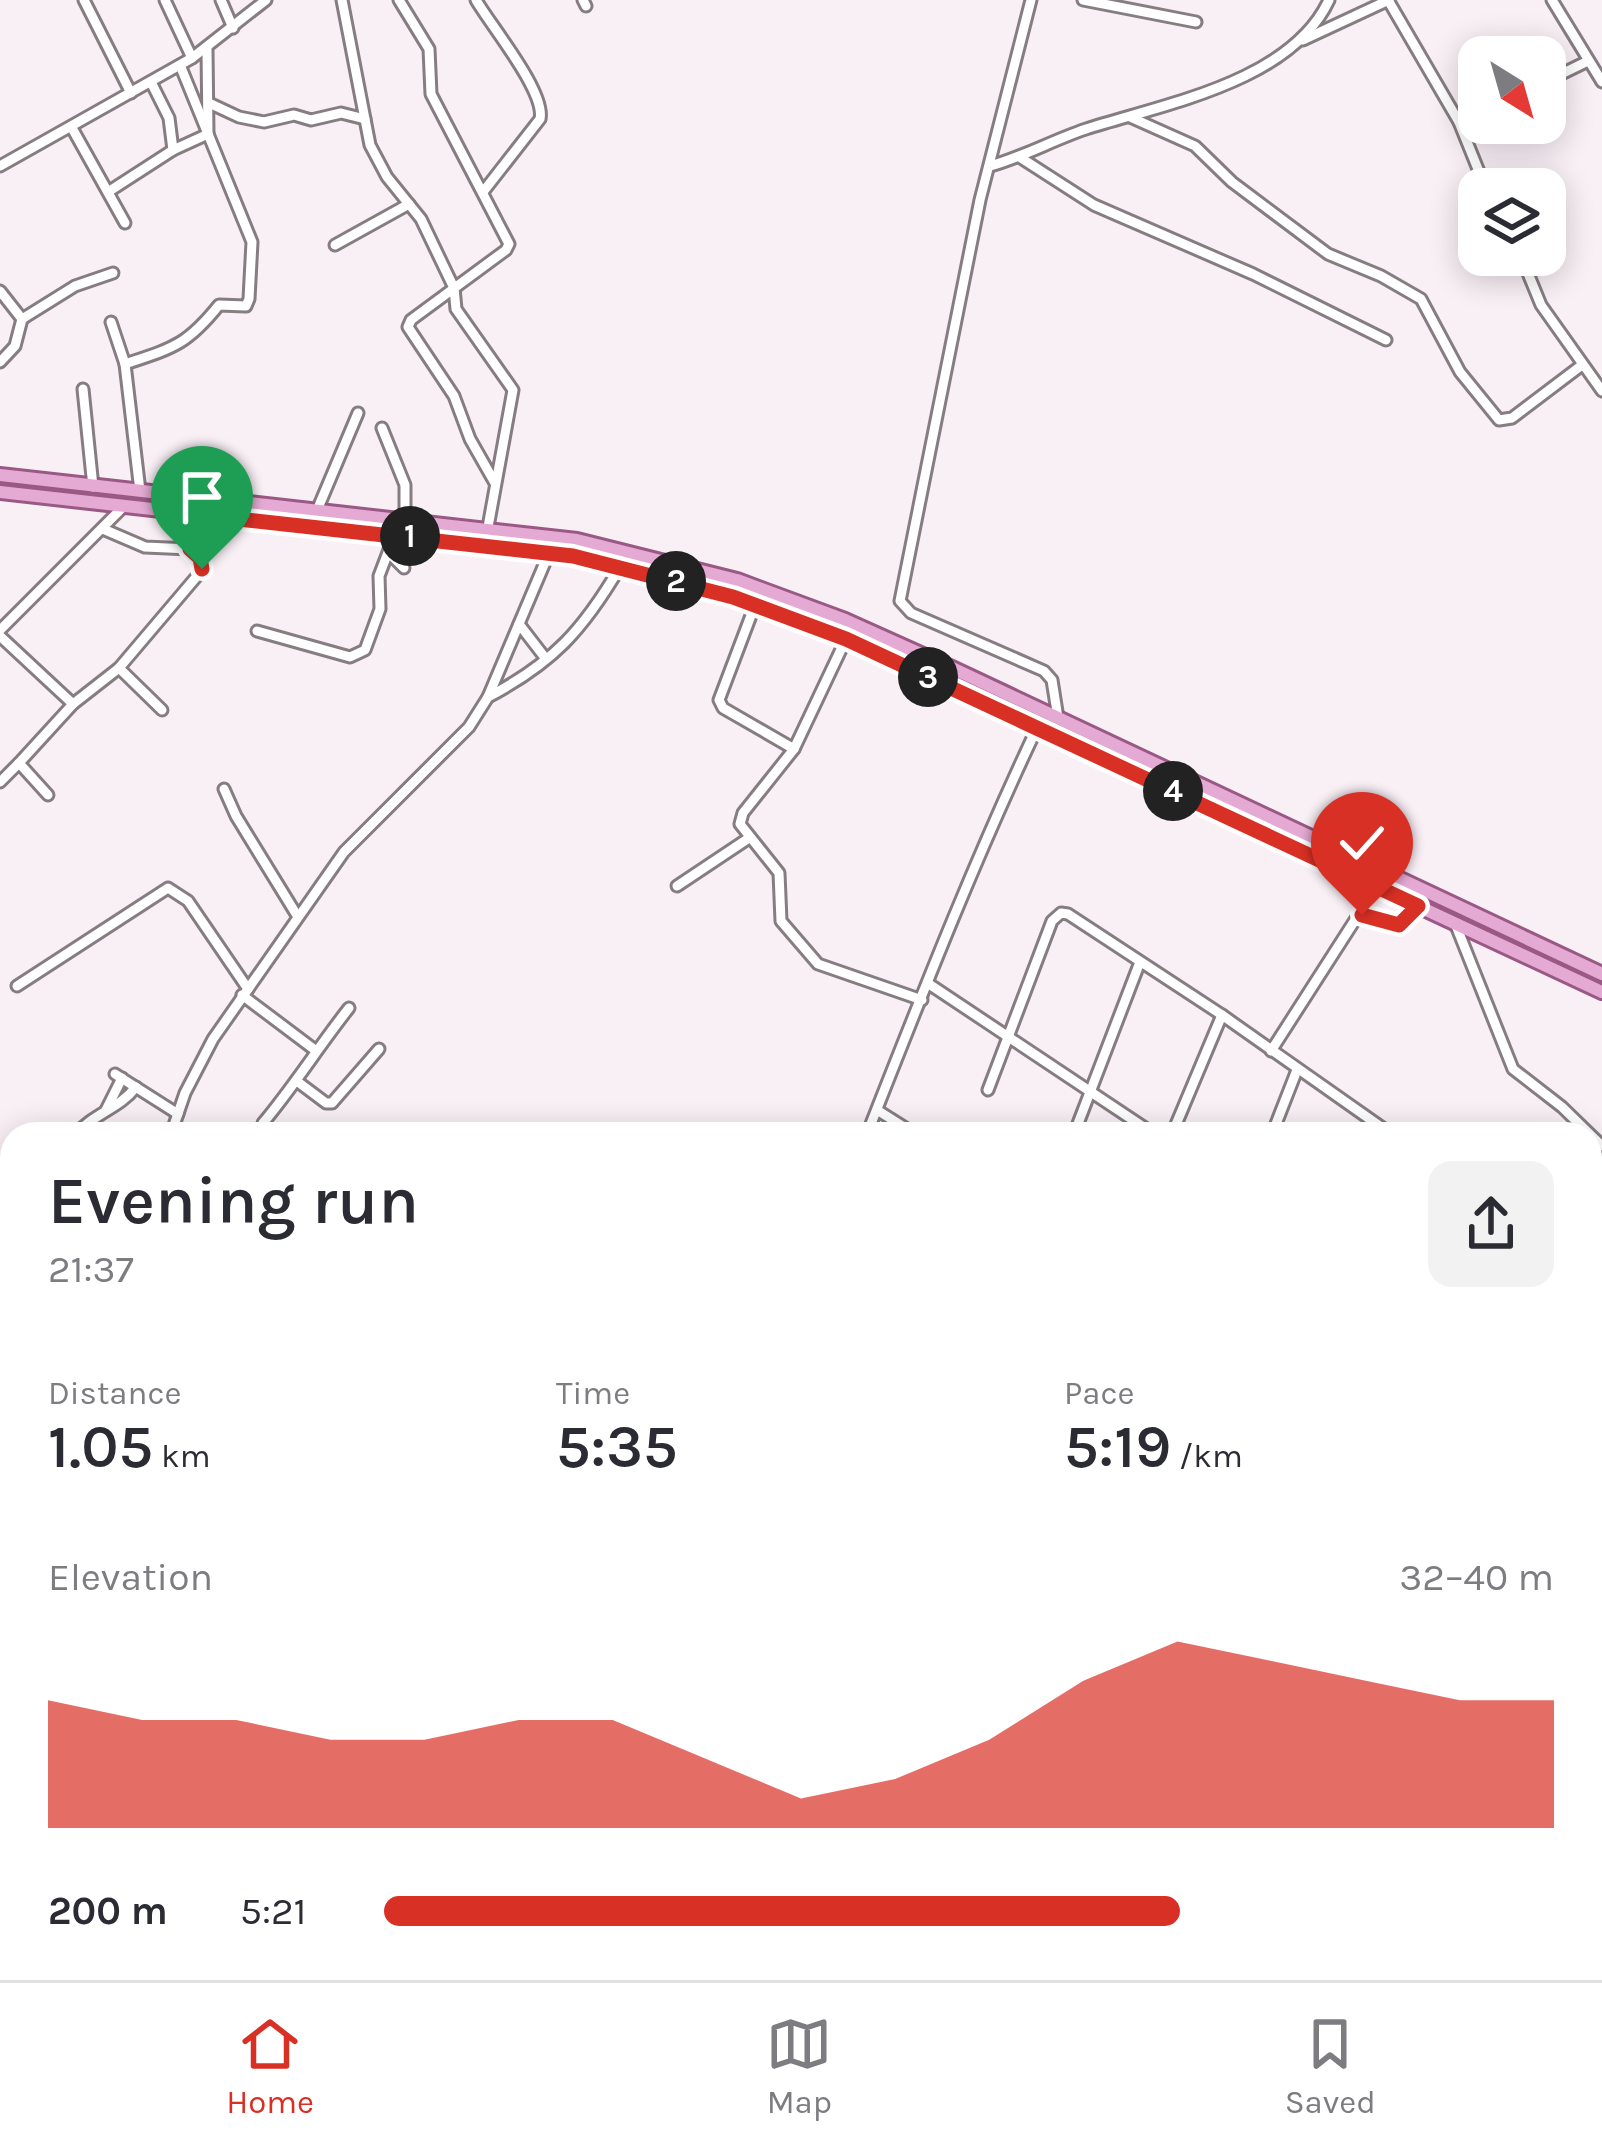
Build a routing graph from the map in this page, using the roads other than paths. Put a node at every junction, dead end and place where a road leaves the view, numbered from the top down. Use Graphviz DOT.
graph roads {
  1 [pos="83,0"];
  2 [pos="165,0"];
  3 [pos="220,0"];
  4 [pos="266,0"];
  5 [pos="342,0"];
  6 [pos="399,0"];
  7 [pos="1031,0"];
  8 [pos="1083,0"];
  9 [pos="1311,0"];
  10 [pos="1328,0"];
  11 [pos="1388,0"];
  12 [pos="1552,0"];
  13 [pos="479,1"];
  14 [pos="1323,12"];
  15 [pos="1196,22"];
  16 [pos="233,28"];
  17 [pos="1298,42"];
  18 [pos="206,49"];
  19 [pos="192,58"];
  20 [pos="1588,61"];
  21 [pos="180,65"];
  22 [pos="1566,72"];
  23 [pos="151,82"];
  24 [pos="1602,82"];
  25 [pos="131,93"];
  26 [pos="209,103"];
  27 [pos="1130,117"];
  28 [pos="364,119"];
  29 [pos="1458,119"];
  30 [pos="72,128"];
  31 [pos="208,134"];
  32 [pos="173,150"];
  33 [pos="1021,158"];
  34 [pos="0,166"];
  35 [pos="990,166"];
  36 [pos="108,192"];
  37 [pos="484,192"];
  38 [pos="409,203"];
  39 [pos="125,223"];
  40 [pos="335,245"];
  41 [pos="113,273"];
  42 [pos="1526,276"];
  43 [pos="454,288"];
  44 [pos="0,291"];
  45 [pos="22,319"];
  46 [pos="110,322"];
  47 [pos="1386,340"];
  48 [pos="0,362"];
  49 [pos="124,364"];
  50 [pos="1582,365"];
  51 [pos="83,389"];
  52 [pos="1602,391"];
  53 [pos="358,413"];
  54 [pos="382,428"];
  55 [pos="1,472"];
  56 [pos="495,483"];
  57 [pos="93,487"];
  58 [pos="140,491"];
  59 [pos="0,492"];
  60 [pos="124,506"];
  61 [pos="294,506"];
  62 [pos="318,508"];
  63 [pos="202,515"];
  64 [pos="405,518"];
  65 [pos="292,523"];
  66 [pos="488,527"];
  67 [pos="103,530"];
  68 [pos="394,534"];
  69 [pos="190,549"];
  70 [pos="389,553"];
  71 [pos="549,553"];
  72 [pos="620,567"];
  73 [pos="404,568"];
  74 [pos="755,605"];
  75 [pos="519,624"];
  76 [pos="257,631"];
  77 [pos="0,633"];
  78 [pos="846,639"];
  79 [pos="546,659"];
  80 [pos="118,668"];
  81 [pos="488,698"];
  82 [pos="73,704"];
  83 [pos="162,710"];
  84 [pos="1058,718"];
  85 [pos="1037,728"];
  86 [pos="794,749"];
  87 [pos="19,763"];
  88 [pos="0,782"];
  89 [pos="224,789"];
  90 [pos="48,795"];
  91 [pos="749,838"];
  92 [pos="677,886"];
  93 [pos="1418,906"];
  94 [pos="298,917"];
  95 [pos="1455,923"];
  96 [pos="1140,962"];
  97 [pos="1602,974"];
  98 [pos="929,984"];
  99 [pos="17,986"];
  100 [pos="245,992"];
  101 [pos="1602,992"];
  102 [pos="922,1000"];
  103 [pos="350,1008"];
  104 [pos="1222,1015"];
  105 [pos="1010,1035"];
  106 [pos="379,1049"];
  107 [pos="315,1050"];
  108 [pos="1271,1051"];
  109 [pos="1297,1070"];
  110 [pos="298,1082"];
  111 [pos="136,1088"];
  112 [pos="988,1090"];
  113 [pos="1092,1091"];
  114 [pos="106,1110"];
  115 [pos="877,1110"];
  116 [pos="178,1114"];
  117 [pos="87,1122"];
  118 [pos="175,1122"];
  119 [pos="265,1122"];
  120 [pos="872,1122"];
  121 [pos="896,1122"];
  122 [pos="1079,1122"];
  123 [pos="1137,1122"];
  124 [pos="1177,1122"];
  125 [pos="1277,1122"];
  126 [pos="1373,1122"];
  127 [pos="1578,1122"];
  1 -- 25 [label="street"];
  2 -- 19 [label="street"];
  3 -- 16 [label="street"];
  4 -- 16 [label="street"];
  5 -- 28 [label="street"];
  6 -- 37 [label="street"];
  7 -- 35 [label="street"];
  8 -- 15 [label="street"];
  9 -- 14 [label="street"];
  10 -- 14 [label="street"];
  11 -- 17 [label="street"];
  11 -- 29 [label="street"];
  12 -- 20 [label="street"];
  13 -- 37 [label="street"];
  14 -- 17 [label="street"];
  16 -- 18 [label="street"];
  17 -- 27 [label="street"];
  18 -- 19 [label="street"];
  18 -- 26 [label="street"];
  19 -- 21 [label="street"];
  20 -- 22 [label="street"];
  20 -- 24 [label="street"];
  21 -- 23 [label="street"];
  21 -- 31 [label="street"];
  23 -- 25 [label="street"];
  23 -- 32 [label="street"];
  25 -- 30 [label="street"];
  26 -- 28 [label="street"];
  26 -- 31 [label="street"];
  27 -- 33 [label="street"];
  27 -- 50 [label="street"];
  28 -- 38 [label="street"];
  30 -- 34 [label="street"];
  30 -- 36 [label="street"];
  31 -- 32 [label="street"];
  31 -- 49 [label="street"];
  32 -- 36 [label="street"];
  33 -- 35 [label="street"];
  33 -- 47 [label="street"];
  35 -- 84 [label="street"];
  36 -- 39 [label="street"];
  37 -- 43 [label="street"];
  38 -- 40 [label="street"];
  38 -- 43 [label="street"];
  41 -- 45 [label="street"];
  42 -- 50 [label="street"];
  43 -- 56 [label="street"];
  43 -- 56 [label="street"];
  44 -- 45 [label="street"];
  45 -- 48 [label="street"];
  46 -- 49 [label="street"];
  49 -- 58 [label="street"];
  50 -- 52 [label="street"];
  51 -- 57 [label="street"];
  53 -- 62 [label="street"];
  54 -- 64 [label="street"];
  55 -- 57 [label="main road"];
  56 -- 66 [label="street"];
  57 -- 58 [label="main road"];
  58 -- 61 [label="main road"];
  59 -- 60 [label="main road"];
  60 -- 63 [label="main road"];
  60 -- 67 [label="street"];
  61 -- 62 [label="main road"];
  61 -- 65 [label="main road"];
  62 -- 64 [label="main road"];
  63 -- 65 [label="main road"];
  63 -- 69 [label="street"];
  64 -- 66 [label="main road"];
  65 -- 68 [label="main road"];
  66 -- 84 [label="main road"];
  67 -- 69 [label="street"];
  67 -- 77 [label="street"];
  68 -- 70 [label="street"];
  68 -- 71 [label="main road"];
  69 -- 80 [label="street"];
  70 -- 73 [label="street"];
  70 -- 76 [label="street"];
  71 -- 72 [label="main road"];
  71 -- 75 [label="street"];
  72 -- 74 [label="main road"];
  72 -- 79 [label="street"];
  74 -- 78 [label="main road"];
  74 -- 86 [label="street"];
  75 -- 79 [label="street"];
  75 -- 81 [label="street"];
  77 -- 82 [label="street"];
  78 -- 85 [label="main road"];
  78 -- 86 [label="street"];
  79 -- 81 [label="street"];
  80 -- 82 [label="street"];
  80 -- 83 [label="street"];
  81 -- 94 [label="street"];
  82 -- 87 [label="street"];
  84 -- 97 [label="main road"];
  85 -- 93 [label="main road"];
  85 -- 98 [label="street"];
  86 -- 91 [label="street"];
  87 -- 88 [label="street"];
  87 -- 90 [label="street"];
  89 -- 94 [label="street"];
  91 -- 92 [label="street"];
  91 -- 102 [label="street"];
  93 -- 95 [label="main road"];
  93 -- 108 [label="street"];
  94 -- 100 [label="street"];
  95 -- 101 [label="main road"];
  95 -- 127 [label="street"];
  96 -- 104 [label="street"];
  96 -- 105 [label="street"];
  96 -- 113 [label="street"];
  98 -- 102 [label="street"];
  98 -- 105 [label="street"];
  99 -- 100 [label="street"];
  100 -- 107 [label="street"];
  100 -- 116 [label="street"];
  102 -- 115 [label="street"];
  103 -- 107 [label="street"];
  104 -- 108 [label="street"];
  104 -- 124 [label="street"];
  105 -- 112 [label="street"];
  105 -- 113 [label="street"];
  106 -- 110 [label="street"];
  107 -- 110 [label="street"];
  108 -- 109 [label="street"];
  109 -- 125 [label="street"];
  109 -- 126 [label="street"];
  110 -- 119 [label="street"];
  111 -- 114 [label="street"];
  111 -- 114 [label="street"];
  111 -- 116 [label="street"];
  113 -- 122 [label="street"];
  113 -- 123 [label="street"];
  114 -- 117 [label="street"];
  115 -- 120 [label="street"];
  115 -- 121 [label="street"];
  116 -- 118 [label="street"];
}
